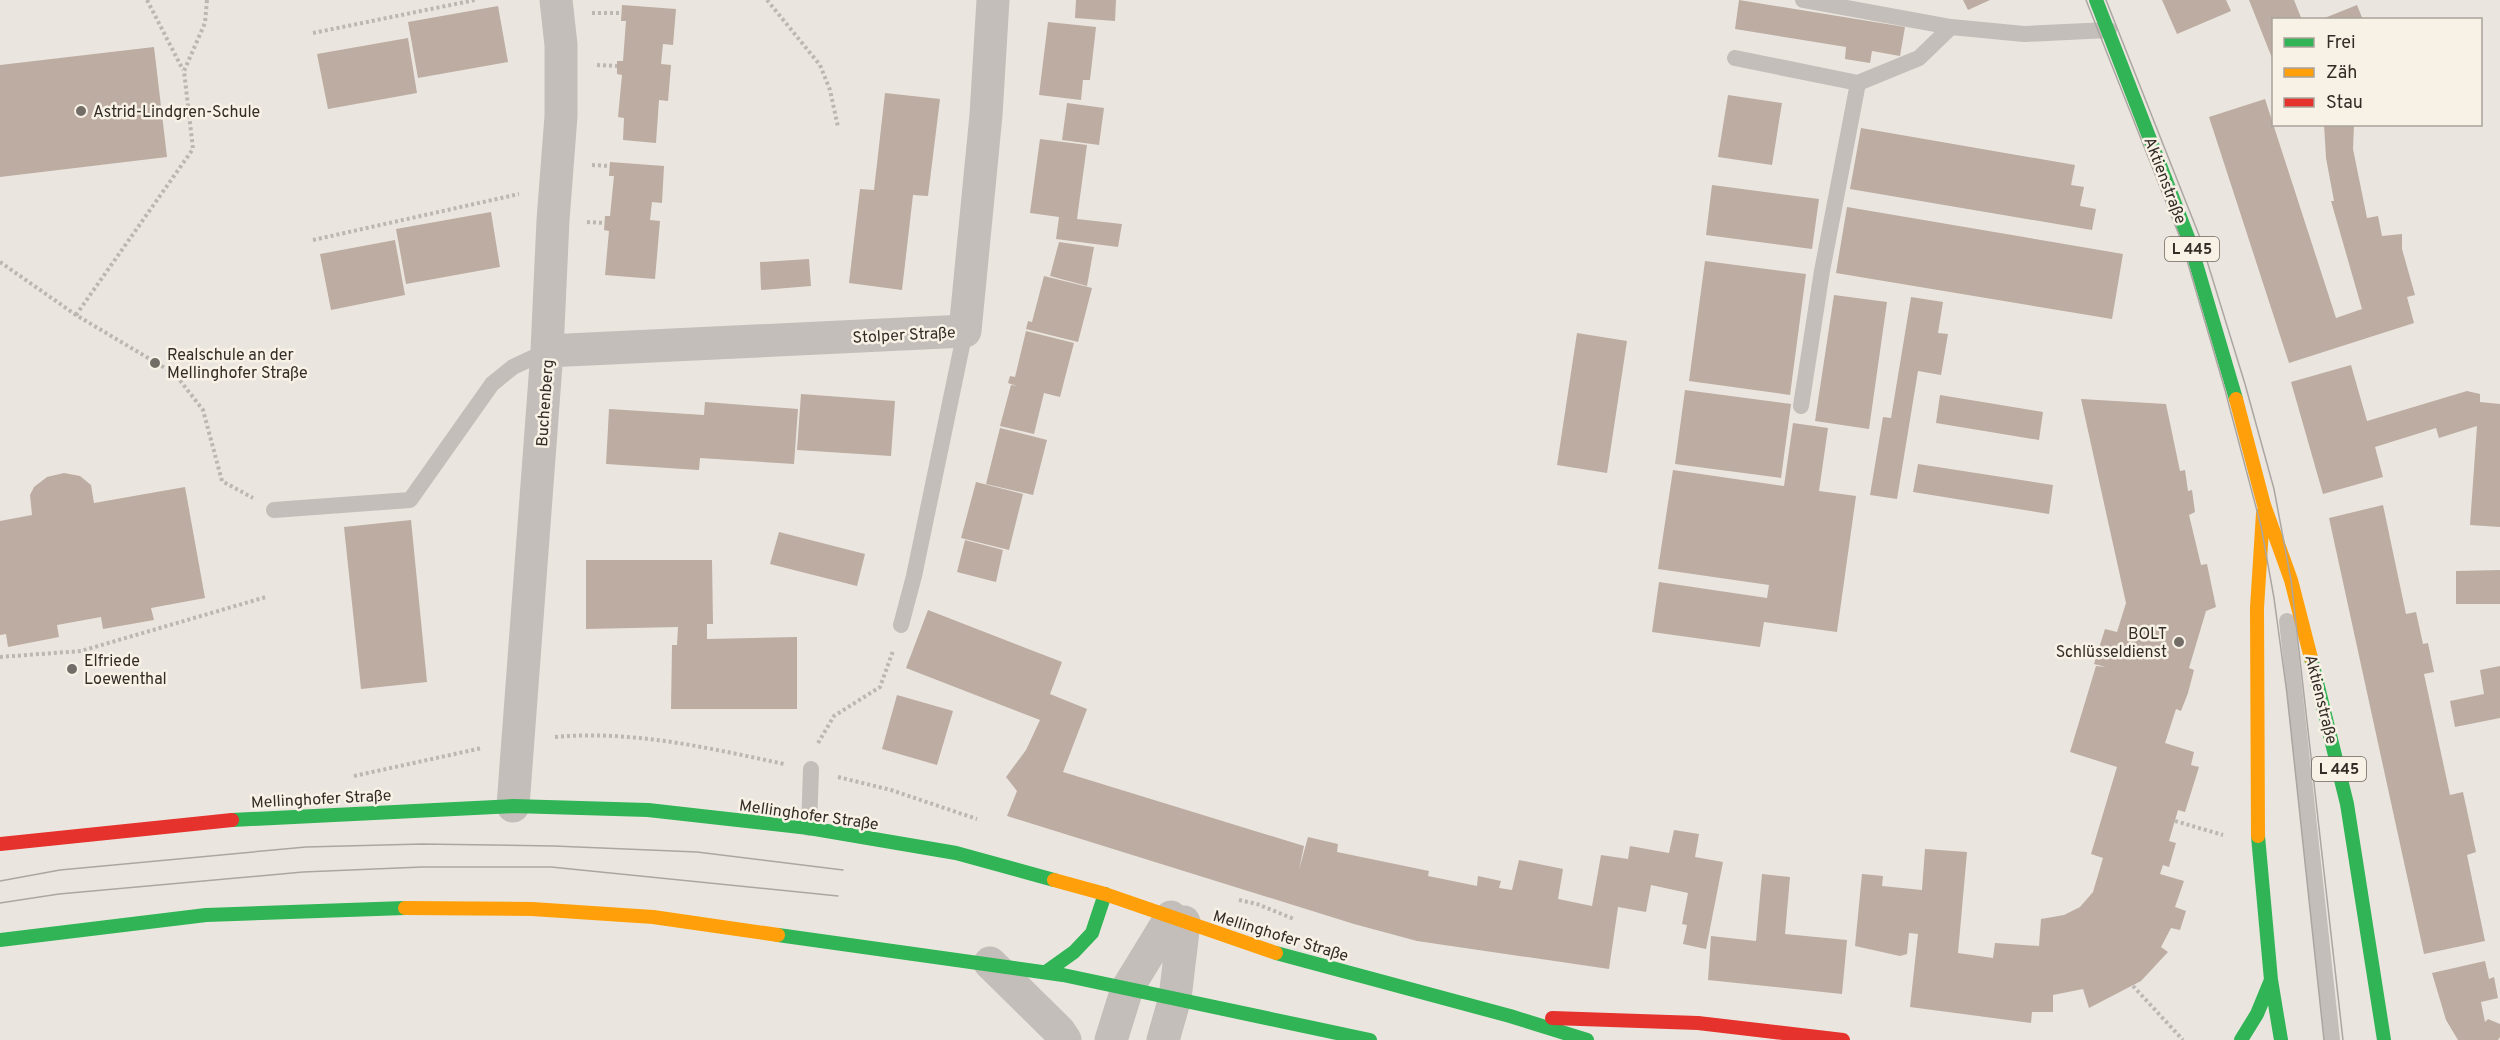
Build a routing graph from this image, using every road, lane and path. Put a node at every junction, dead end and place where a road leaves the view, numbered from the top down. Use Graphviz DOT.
graph roads {
  1 [pos="147,0"];
  2 [pos="207,0"];
  3 [pos="475,0"];
  4 [pos="556,0"];
  5 [pos="766,0"];
  6 [pos="993,0"];
  7 [pos="1803,0"];
  8 [pos="2096,0"];
  9 [pos="1951,27"];
  10 [pos="2109,30"];
  11 [pos="314,33"];
  12 [pos="1736,58"];
  13 [pos="184,70"];
  14 [pos="1858,83"];
  15 [pos="838,127"];
  16 [pos="555,186"];
  17 [pos="313,240"];
  18 [pos="0,262"];
  19 [pos="76,315"];
  20 [pos="965,331"];
  21 [pos="547,351"];
  22 [pos="1802,406"];
  23 [pos="2264,505"];
  24 [pos="274,510"];
  25 [pos="266,597"];
  26 [pos="901,626"];
  27 [pos="0,657"];
  28 [pos="811,769"];
  29 [pos="513,806"];
  30 [pos="2175,821"];
  31 [pos="809,828"];
  32 [pos="0,844"];
  33 [pos="2259,846"];
  34 [pos="1105,894"];
  35 [pos="1177,920"];
  36 [pos="0,940"];
  37 [pos="990,963"];
  38 [pos="1046,972"];
  39 [pos="2271,980"];
  40 [pos="2133,986"];
  41 [pos="1127,989"];
  42 [pos="1175,998"];
  43 [pos="1510,1017"];
  44 [pos="1065,1040"];
  45 [pos="1111,1040"];
  46 [pos="1163,1040"];
  47 [pos="1370,1040"];
  48 [pos="1587,1040"];
  49 [pos="1843,1040"];
  50 [pos="2183,1040"];
  51 [pos="2241,1040"];
  52 [pos="2281,1040"];
  53 [pos="2332,1040"];
  54 [pos="2384,1040"];
  1 -- 13 [label="path"];
  2 -- 13 [label="path"];
  3 -- 11 [label="path"];
  4 -- 16 [label="street, Buchenberg"];
  5 -- 15 [label="path"];
  6 -- 20 [label="street, Stolper Straße"];
  7 -- 9 [label="lane"];
  8 -- 10 [label="main road, Aktienstraße / L 445"];
  9 -- 10 [label="lane"];
  9 -- 14 [label="lane"];
  10 -- 23 [label="main road, Aktienstraße / L 445"];
  12 -- 14 [label="lane"];
  13 -- 19 [label="path"];
  14 -- 22 [label="lane"];
  16 -- 17 [label="path"];
  16 -- 21 [label="street, Buchenberg"];
  18 -- 19 [label="path"];
  19 -- 24 [label="path"];
  20 -- 21 [label="street, Stolper Straße"];
  20 -- 26 [label="lane"];
  21 -- 24 [label="lane"];
  21 -- 29 [label="street, Buchenberg"];
  23 -- 33 [label="main road, Aktienstraße / L 445"];
  23 -- 53 [label="lane"];
  23 -- 54 [label="main road, Aktienstraße / L 445"];
  25 -- 27 [label="path"];
  26 -- 28 [label="path"];
  28 -- 31 [label="lane"];
  29 -- 31 [label="main road, Mellinghofer Straße"];
  29 -- 32 [label="main road, Mellinghofer Straße"];
  30 -- 33 [label="path"];
  31 -- 34 [label="main road, Mellinghofer Straße"];
  33 -- 39 [label="main road, Aktienstraße / L 445"];
  34 -- 35 [label="main road, Mellinghofer Straße"];
  34 -- 38 [label="main road"];
  35 -- 41 [label="street"];
  35 -- 42 [label="street"];
  35 -- 43 [label="main road, Mellinghofer Straße"];
  36 -- 37 [label="main road"];
  37 -- 38 [label="main road"];
  37 -- 44 [label="street"];
  38 -- 41 [label="main road"];
  39 -- 51 [label="main road"];
  39 -- 52 [label="main road, Aktienstraße / L 445"];
  40 -- 50 [label="path"];
  41 -- 42 [label="main road"];
  41 -- 45 [label="street"];
  42 -- 46 [label="street"];
  42 -- 47 [label="main road"];
  43 -- 48 [label="main road, Mellinghofer Straße"];
  43 -- 49 [label="main road"];
}
